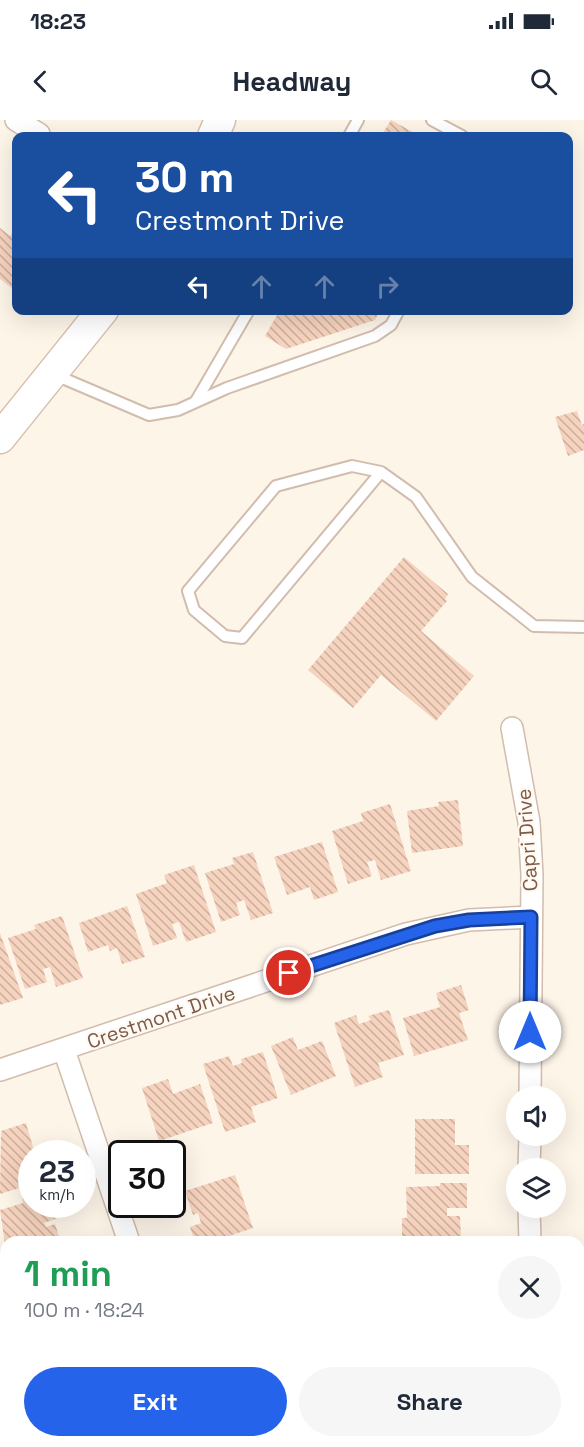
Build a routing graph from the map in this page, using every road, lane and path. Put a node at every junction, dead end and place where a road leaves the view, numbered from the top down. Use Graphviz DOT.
graph roads {
  1 [pos="16,120"];
  2 [pos="432,120"];
  3 [pos="36,132"];
  4 [pos="454,132"];
  5 [pos="99,315"];
  6 [pos="246,315"];
  7 [pos="396,315"];
  8 [pos="53,374"];
  9 [pos="196,402"];
  10 [pos="0,438"];
  11 [pos="381,472"];
  12 [pos="584,627"];
  13 [pos="512,728"];
  14 [pos="531,917"];
  15 [pos="64,1050"];
  16 [pos="0,1070"];
  17 [pos="530,1086"];
  18 [pos="529,1218"];
  19 [pos="127,1236"];
  20 [pos="530,1236"];
  1 -- 3 [label="street"];
  2 -- 4 [label="lane"];
  5 -- 8 [label="main road"];
  6 -- 9 [label="lane"];
  7 -- 9 [label="lane"];
  8 -- 9 [label="lane"];
  8 -- 10 [label="main road"];
  11 -- 11 [label="lane"];
  11 -- 12 [label="lane"];
  13 -- 14 [label="street, Capri Drive"];
  14 -- 15 [label="street, Crestmont Drive"];
  14 -- 17 [label="street, Capri Drive"];
  15 -- 16 [label="street, Crestmont Drive"];
  15 -- 19 [label="street"];
  18 -- 20 [label="street"];
}
